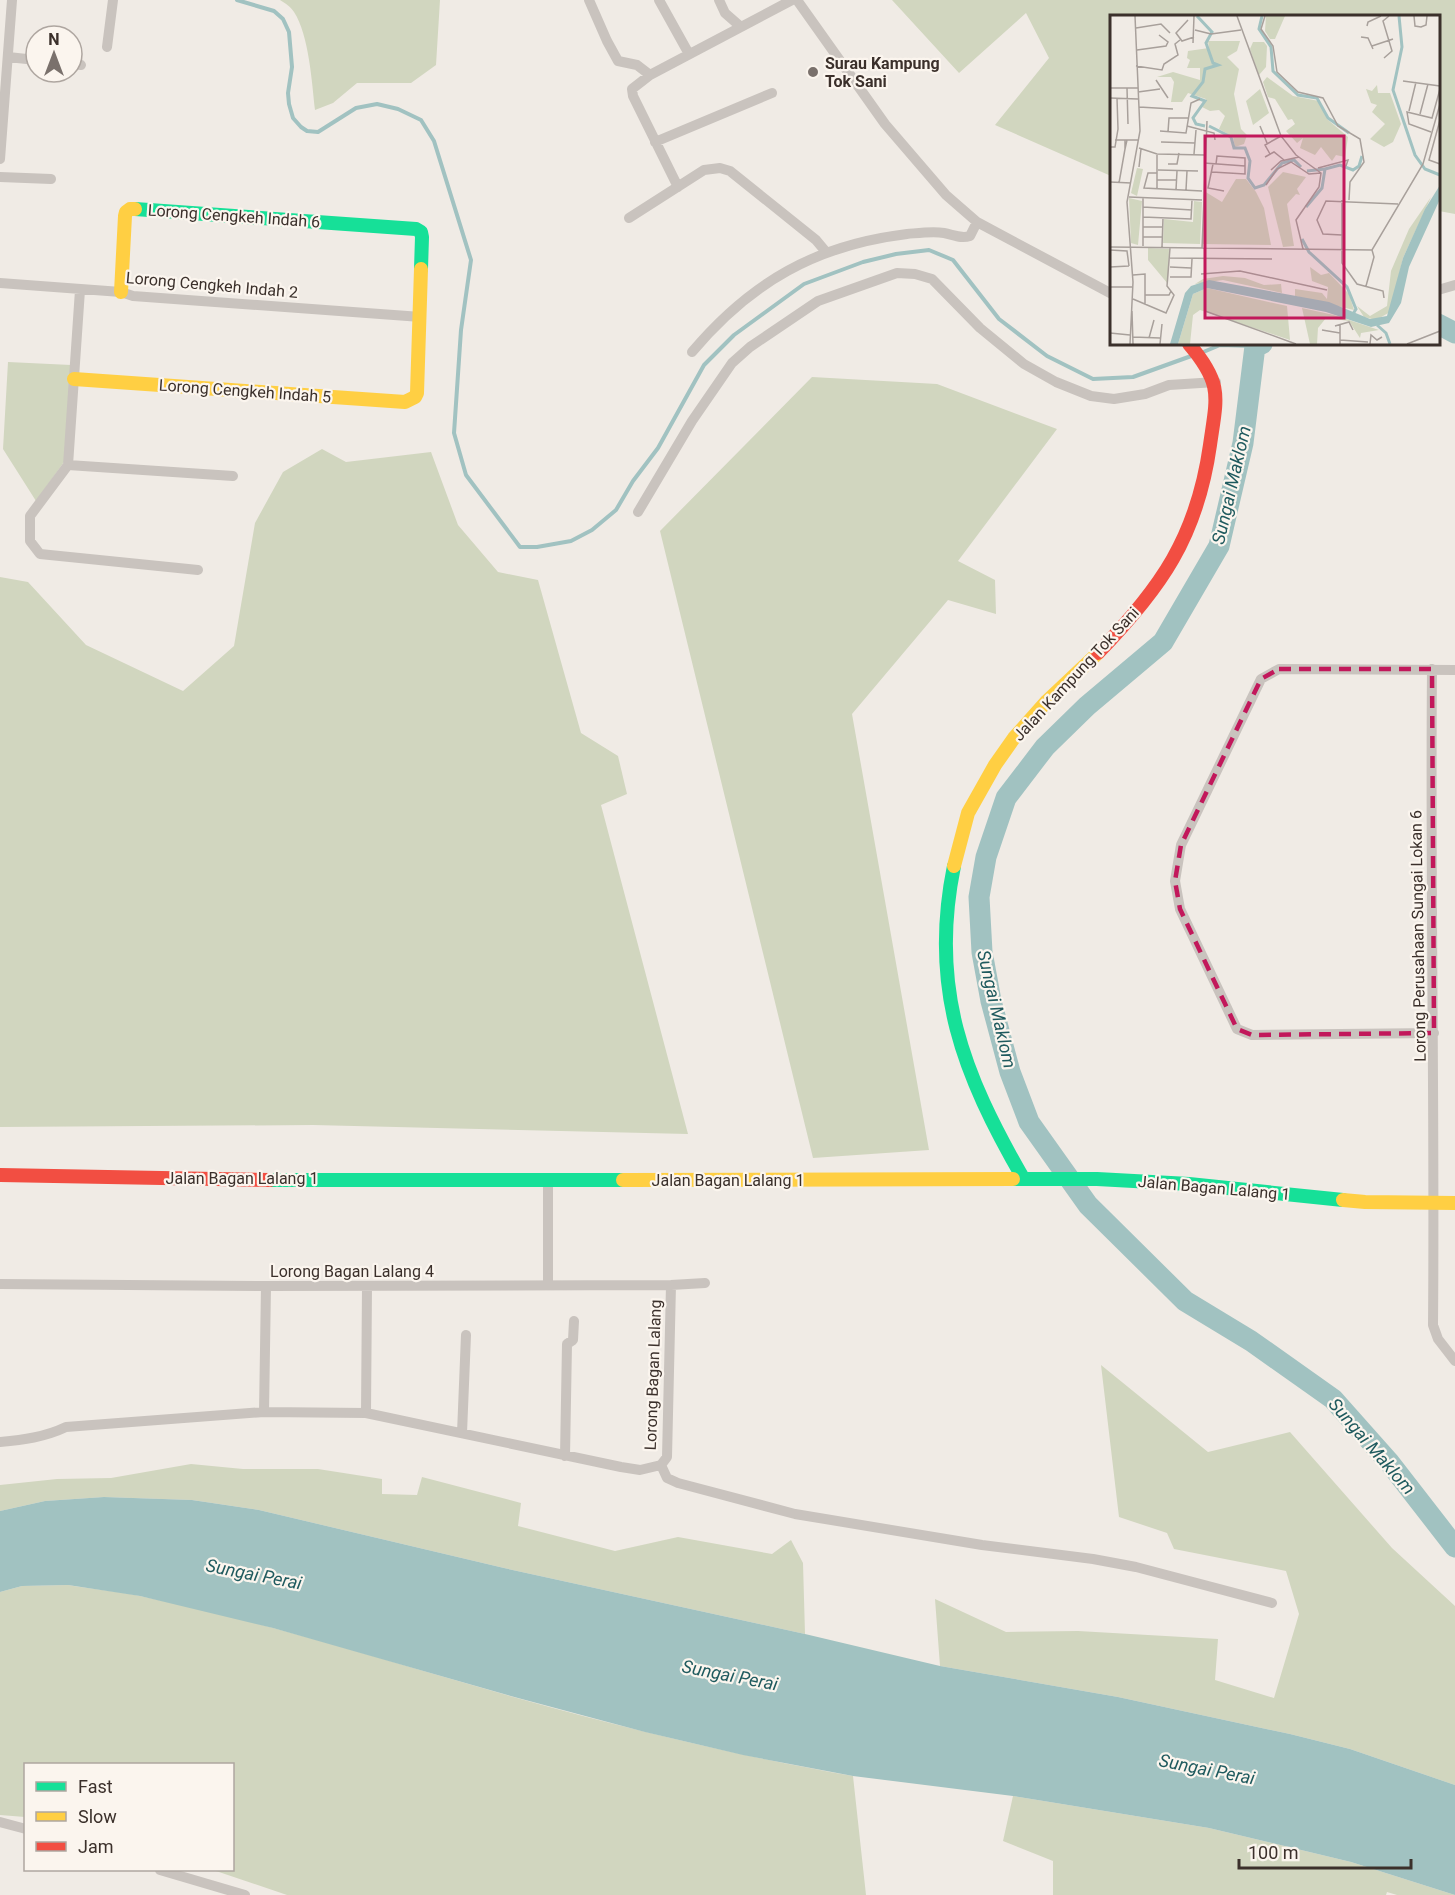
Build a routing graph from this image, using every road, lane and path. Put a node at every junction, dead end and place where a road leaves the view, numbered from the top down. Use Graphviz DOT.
graph roads {
  1 [pos="12,0"];
  2 [pos="113,0"];
  3 [pos="589,0"];
  4 [pos="659,0"];
  5 [pos="719,0"];
  6 [pos="792,0"];
  7 [pos="797,0"];
  8 [pos="741,27"];
  9 [pos="107,47"];
  10 [pos="689,54"];
  11 [pos="8,57"];
  12 [pos="24,59"];
  13 [pos="650,75"];
  14 [pos="772,93"];
  15 [pos="655,142"];
  16 [pos="0,159"];
  17 [pos="0,177"];
  18 [pos="51,179"];
  19 [pos="678,187"];
  20 [pos="629,218"];
  21 [pos="977,222"];
  22 [pos="826,252"];
  23 [pos="0,283"];
  24 [pos="1455,285"];
  25 [pos="1440,289"];
  26 [pos="80,290"];
  27 [pos="121,292"];
  28 [pos="1110,293"];
  29 [pos="421,317"];
  30 [pos="1190,345"];
  31 [pos="692,352"];
  32 [pos="1213,376"];
  33 [pos="74,379"];
  34 [pos="68,465"];
  35 [pos="233,476"];
  36 [pos="638,512"];
  37 [pos="198,570"];
  38 [pos="1432,669"];
  39 [pos="1455,670"];
  40 [pos="1434,1033"];
  41 [pos="0,1175"];
  42 [pos="1026,1178"];
  43 [pos="548,1180"];
  44 [pos="1434,1203"];
  45 [pos="1455,1203"];
  46 [pos="705,1283"];
  47 [pos="0,1284"];
  48 [pos="548,1284"];
  49 [pos="671,1285"];
  50 [pos="266,1286"];
  51 [pos="367,1286"];
  52 [pos="574,1321"];
  53 [pos="465,1335"];
  54 [pos="1455,1361"];
  55 [pos="264,1412"];
  56 [pos="366,1413"];
  57 [pos="462,1433"];
  58 [pos="0,1442"];
  59 [pos="565,1456"];
  60 [pos="661,1465"];
  61 [pos="1272,1603"];
  62 [pos="0,1822"];
  63 [pos="24,1828"];
  64 [pos="167,1871"];
  65 [pos="245,1895"];
  1 -- 11 [label="street"];
  2 -- 9 [label="street"];
  3 -- 13 [label="street"];
  4 -- 10 [label="street"];
  5 -- 8 [label="street"];
  6 -- 8 [label="street"];
  7 -- 21 [label="street"];
  8 -- 10 [label="street"];
  10 -- 13 [label="street"];
  11 -- 12 [label="street"];
  11 -- 16 [label="street"];
  13 -- 15 [label="street"];
  14 -- 15 [label="street"];
  15 -- 19 [label="street"];
  17 -- 18 [label="street"];
  19 -- 20 [label="street"];
  19 -- 22 [label="street"];
  21 -- 22 [label="street"];
  21 -- 28 [label="street"];
  22 -- 31 [label="street"];
  23 -- 26 [label="street, Lorong Cengkeh Indah 2"];
  24 -- 25 [label="street"];
  26 -- 27 [label="street, Lorong Cengkeh Indah 2"];
  26 -- 33 [label="street"];
  27 -- 29 [label="street, Lorong Cengkeh Indah 2"];
  27 -- 29 [label="street, Lorong Cengkeh Indah 6"];
  29 -- 33 [label="street, Lorong Cengkeh Indah 5"];
  30 -- 32 [label="street"];
  32 -- 36 [label="street"];
  32 -- 42 [label="street, Jalan Kampung Tok Sani"];
  33 -- 34 [label="street"];
  34 -- 35 [label="street"];
  34 -- 37 [label="street"];
  38 -- 39 [label="street"];
  38 -- 40 [label="street, Lorong Perusahaan Sungai Lokan 6"];
  38 -- 40 [label="street"];
  40 -- 44 [label="street, Lorong Perusahaan Sungai Lokan 6"];
  41 -- 43 [label="street, Jalan Bagan Lalang 1"];
  42 -- 43 [label="street, Jalan Bagan Lalang 1"];
  42 -- 44 [label="street, Jalan Bagan Lalang 1"];
  43 -- 48 [label="street"];
  44 -- 45 [label="street, Jalan Bagan Lalang 1"];
  44 -- 54 [label="street, Lorong Perusahaan Sungai Lokan 6"];
  46 -- 49 [label="street, Lorong Bagan Lalang 4"];
  47 -- 50 [label="street, Lorong Bagan Lalang 4"];
  48 -- 49 [label="street, Lorong Bagan Lalang 4"];
  48 -- 51 [label="street, Lorong Bagan Lalang 4"];
  49 -- 60 [label="street, Lorong Bagan Lalang"];
  50 -- 51 [label="street, Lorong Bagan Lalang 4"];
  50 -- 55 [label="street"];
  51 -- 56 [label="street"];
  52 -- 59 [label="street"];
  53 -- 57 [label="street"];
  55 -- 56 [label="street"];
  55 -- 58 [label="street"];
  56 -- 57 [label="street"];
  57 -- 59 [label="street"];
  59 -- 60 [label="street"];
  60 -- 61 [label="street"];
  62 -- 63 [label="street"];
  64 -- 65 [label="street"];
}
